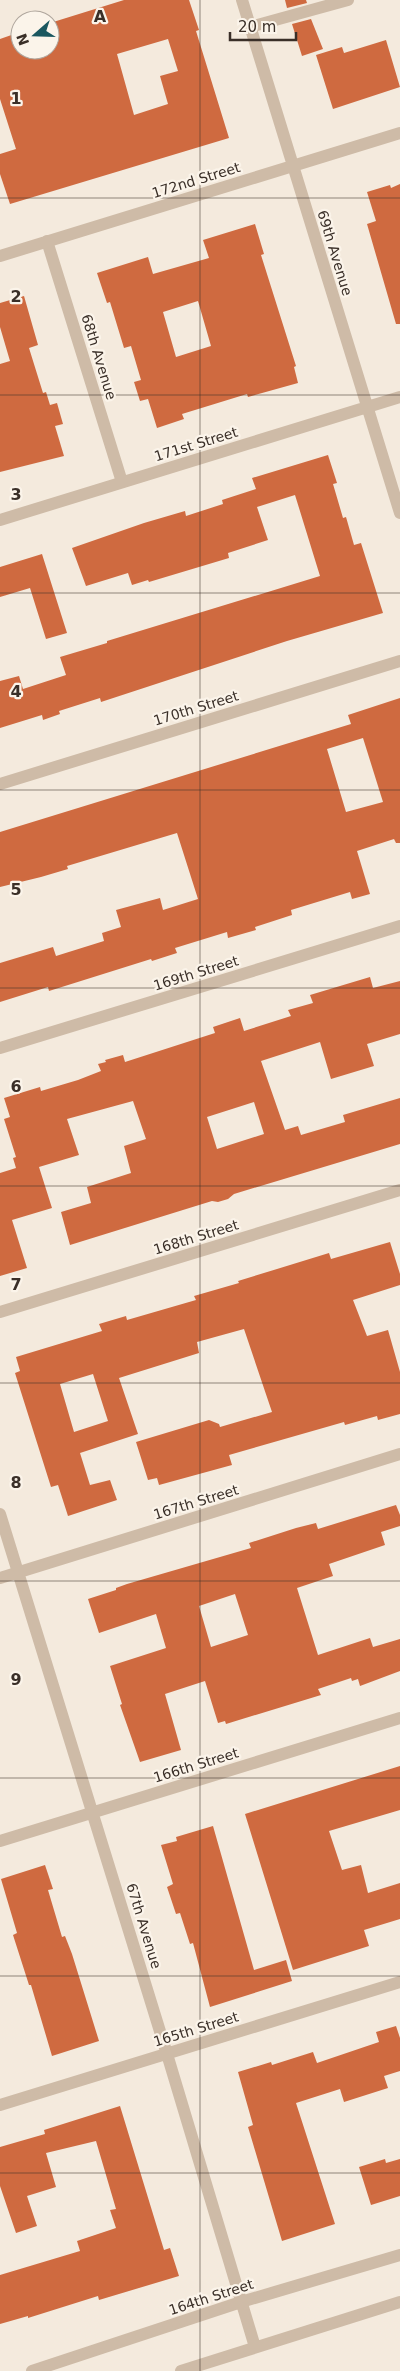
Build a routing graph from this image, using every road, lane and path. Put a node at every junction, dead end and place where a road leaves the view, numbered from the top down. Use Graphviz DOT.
graph roads {
  1 [pos="242,0"];
  2 [pos="348,0"];
  3 [pos="250,27"];
  4 [pos="400,133"];
  5 [pos="293,166"];
  6 [pos="47,241"];
  7 [pos="0,256"];
  8 [pos="400,397"];
  9 [pos="367,408"];
  10 [pos="122,482"];
  11 [pos="400,514"];
  12 [pos="0,520"];
  13 [pos="400,661"];
  14 [pos="0,784"];
  15 [pos="400,926"];
  16 [pos="0,1048"];
  17 [pos="400,1190"];
  18 [pos="0,1312"];
  19 [pos="400,1454"];
  20 [pos="0,1514"];
  21 [pos="18,1572"];
  22 [pos="0,1578"];
  23 [pos="400,1718"];
  24 [pos="93,1812"];
  25 [pos="0,1841"];
  26 [pos="400,1982"];
  27 [pos="167,2054"];
  28 [pos="0,2105"];
  29 [pos="400,2255"];
  30 [pos="241,2302"];
  31 [pos="400,2302"];
  32 [pos="255,2347"];
  33 [pos="32,2371"];
  34 [pos="181,2371"];
  1 -- 3 [label="street, 69th Avenue"];
  2 -- 3 [label="street"];
  3 -- 5 [label="street, 69th Avenue"];
  4 -- 5 [label="street, 172nd Street"];
  5 -- 6 [label="street, 172nd Street"];
  5 -- 9 [label="street, 69th Avenue"];
  6 -- 7 [label="street, 172nd Street"];
  6 -- 10 [label="street, 68th Avenue"];
  8 -- 9 [label="street, 171st Street"];
  9 -- 10 [label="street, 171st Street"];
  9 -- 11 [label="street, 69th Avenue"];
  10 -- 12 [label="street, 171st Street"];
  13 -- 14 [label="street, 170th Street"];
  15 -- 16 [label="street, 169th Street"];
  17 -- 18 [label="street, 168th Street"];
  19 -- 21 [label="street, 167th Street"];
  20 -- 21 [label="street, 67th Avenue"];
  21 -- 22 [label="street, 167th Street"];
  21 -- 24 [label="street, 67th Avenue"];
  23 -- 24 [label="street, 166th Street"];
  24 -- 25 [label="street, 166th Street"];
  24 -- 27 [label="street, 67th Avenue"];
  26 -- 27 [label="street, 165th Street"];
  27 -- 28 [label="street, 165th Street"];
  27 -- 30 [label="street, 67th Avenue"];
  29 -- 30 [label="street, 164th Street"];
  30 -- 32 [label="street, 67th Avenue"];
  30 -- 33 [label="street, 164th Street"];
  31 -- 32 [label="street"];
  32 -- 34 [label="street"];
}
